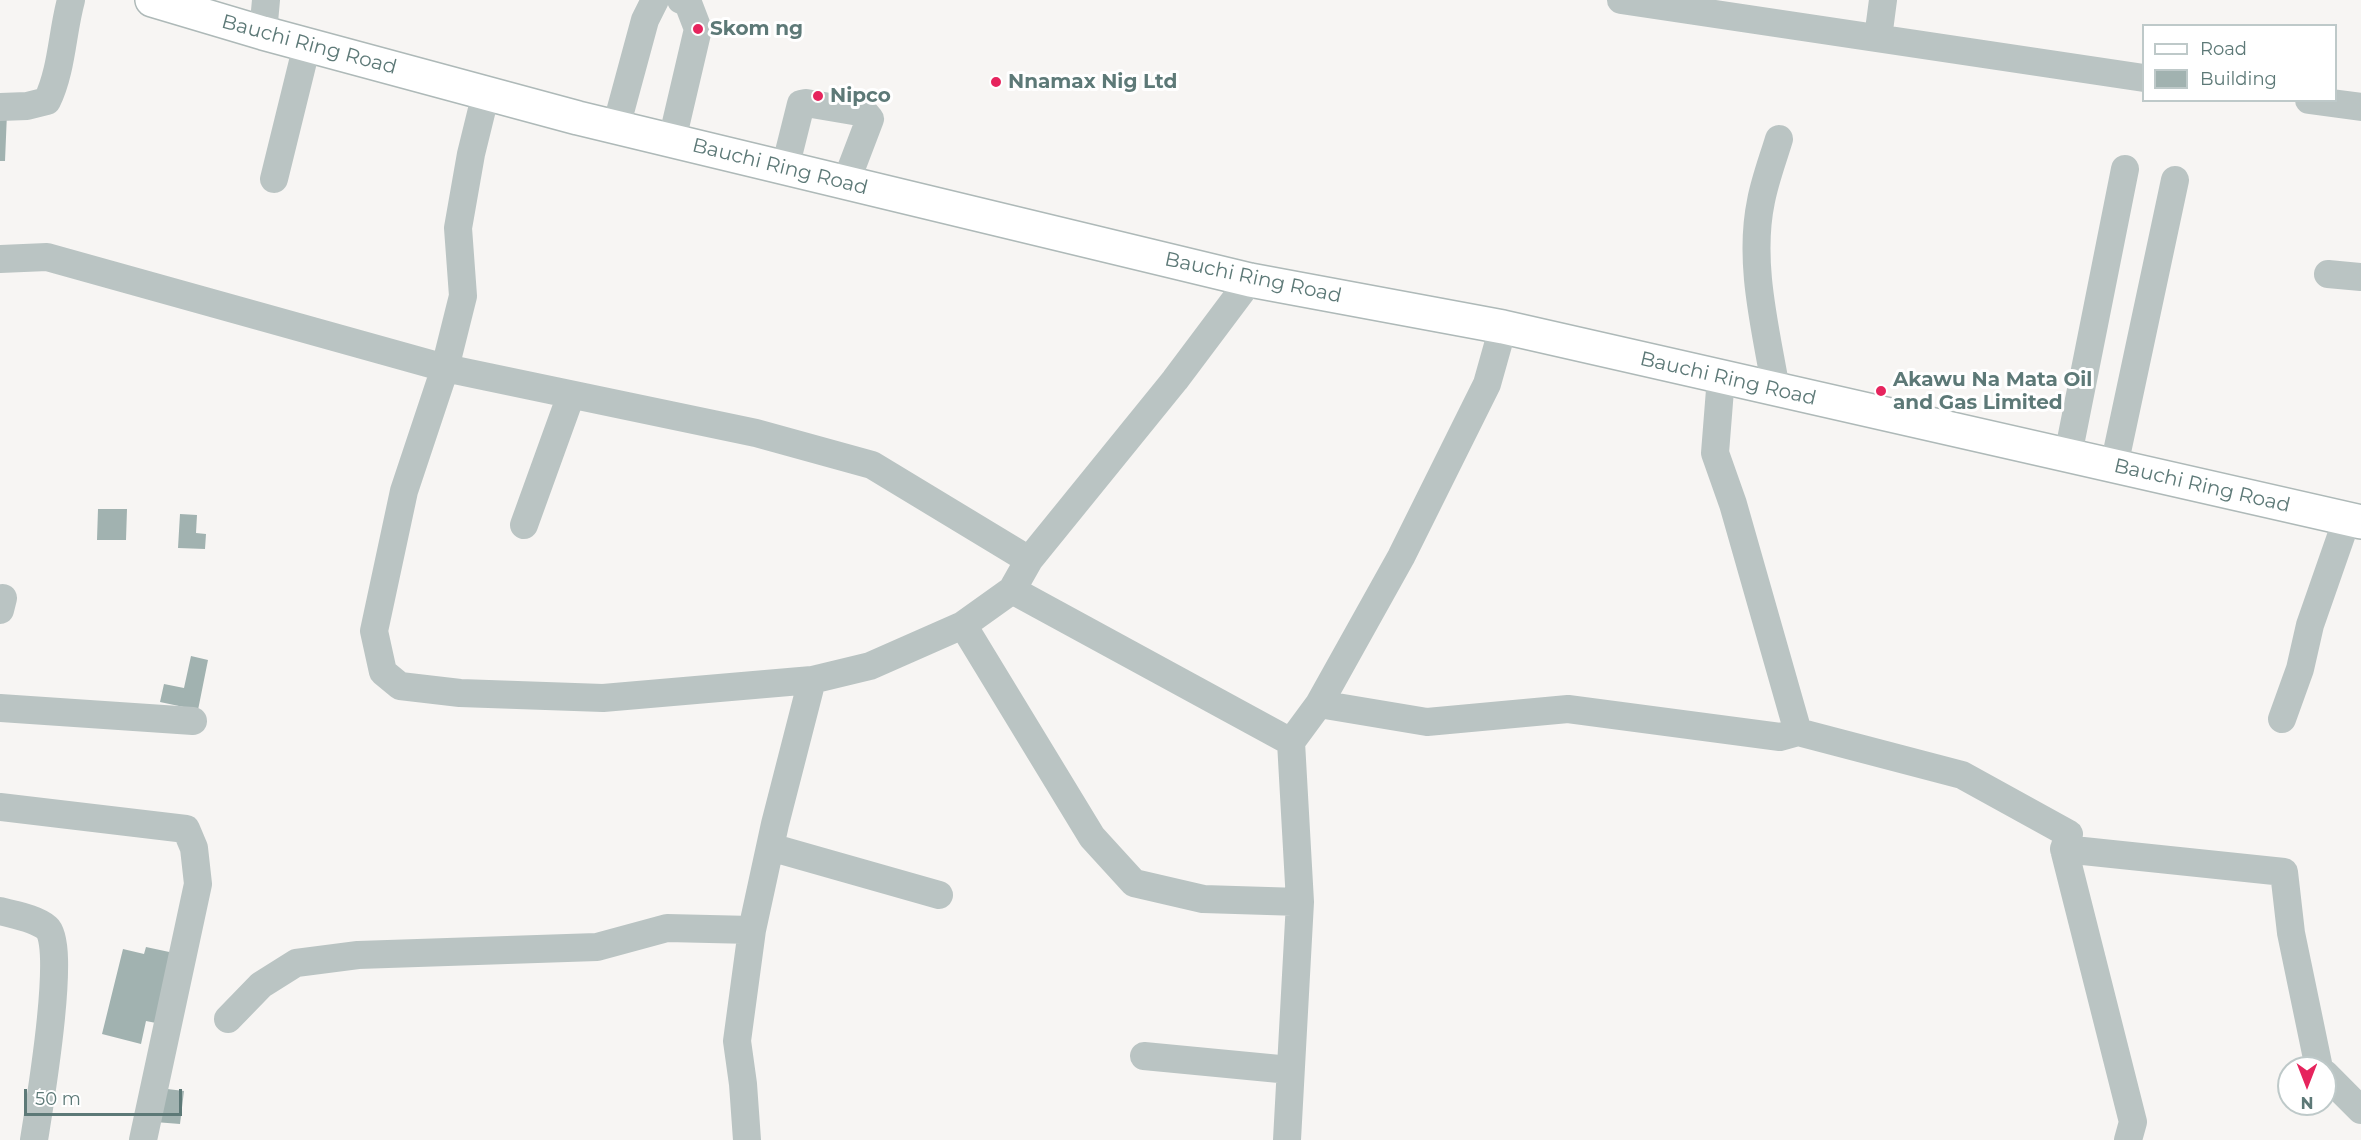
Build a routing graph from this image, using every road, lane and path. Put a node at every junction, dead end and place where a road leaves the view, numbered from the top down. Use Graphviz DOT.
graph roads {
  1 [pos="71,0"];
  2 [pos="152,0"];
  3 [pos="266,0"];
  4 [pos="655,0"];
  5 [pos="681,0"];
  6 [pos="1621,0"];
  7 [pos="1883,0"];
  8 [pos="1678,4"];
  9 [pos="263,33"];
  10 [pos="1878,38"];
  11 [pos="308,45"];
  12 [pos="2142,78"];
  13 [pos="486,93"];
  14 [pos="2324,102"];
  15 [pos="0,107"];
  16 [pos="2361,107"];
  17 [pos="616,127"];
  18 [pos="1779,139"];
  19 [pos="672,141"];
  20 [pos="785,168"];
  21 [pos="2125,169"];
  22 [pos="274,179"];
  23 [pos="2175,180"];
  24 [pos="846,183"];
  25 [pos="0,259"];
  26 [pos="2328,274"];
  27 [pos="2361,277"];
  28 [pos="1250,280"];
  29 [pos="1503,327"];
  30 [pos="446,368"];
  31 [pos="1721,377"];
  32 [pos="1776,390"];
  33 [pos="571,394"];
  34 [pos="2067,455"];
  35 [pos="2114,466"];
  36 [pos="2354,520"];
  37 [pos="524,525"];
  38 [pos="1029,560"];
  39 [pos="1011,590"];
  40 [pos="963,625"];
  41 [pos="812,680"];
  42 [pos="1319,704"];
  43 [pos="0,708"];
  44 [pos="2282,719"];
  45 [pos="193,721"];
  46 [pos="1798,732"];
  47 [pos="1291,742"];
  48 [pos="0,807"];
  49 [pos="770,847"];
  50 [pos="2064,849"];
  51 [pos="939,895"];
  52 [pos="1299,902"];
  53 [pos="0,911"];
  54 [pos="752,930"];
  55 [pos="228,1019"];
  56 [pos="1144,1056"];
  57 [pos="2317,1056"];
  58 [pos="1290,1070"];
  59 [pos="2337,1086"];
  60 [pos="2361,1110"];
  61 [pos="34,1140"];
  62 [pos="143,1140"];
  63 [pos="747,1140"];
  64 [pos="1287,1140"];
  65 [pos="2128,1140"];
  1 -- 15 [label="street"];
  2 -- 9 [label="main road, Bauchi Ring Road"];
  3 -- 9 [label="street"];
  4 -- 17 [label="street"];
  5 -- 19 [label="street"];
  6 -- 8 [label="street"];
  7 -- 10 [label="street"];
  8 -- 10 [label="street"];
  9 -- 11 [label="main road, Bauchi Ring Road"];
  10 -- 12 [label="street"];
  11 -- 13 [label="main road, Bauchi Ring Road"];
  11 -- 22 [label="street"];
  13 -- 17 [label="main road, Bauchi Ring Road"];
  13 -- 30 [label="street"];
  14 -- 16 [label="street"];
  17 -- 19 [label="main road, Bauchi Ring Road"];
  18 -- 32 [label="street"];
  19 -- 20 [label="main road, Bauchi Ring Road"];
  20 -- 24 [label="main road, Bauchi Ring Road"];
  20 -- 24 [label="street"];
  21 -- 34 [label="street"];
  23 -- 35 [label="street"];
  24 -- 28 [label="main road, Bauchi Ring Road"];
  25 -- 30 [label="street"];
  26 -- 27 [label="street"];
  28 -- 29 [label="main road, Bauchi Ring Road"];
  28 -- 38 [label="street"];
  29 -- 31 [label="main road, Bauchi Ring Road"];
  29 -- 42 [label="street"];
  30 -- 33 [label="street"];
  30 -- 41 [label="street"];
  31 -- 32 [label="main road, Bauchi Ring Road"];
  31 -- 46 [label="street"];
  32 -- 34 [label="main road, Bauchi Ring Road"];
  33 -- 37 [label="street"];
  33 -- 38 [label="street"];
  34 -- 35 [label="main road, Bauchi Ring Road"];
  35 -- 36 [label="main road, Bauchi Ring Road"];
  36 -- 44 [label="street"];
  38 -- 39 [label="street"];
  39 -- 40 [label="street"];
  39 -- 47 [label="street"];
  40 -- 41 [label="street"];
  40 -- 52 [label="street"];
  41 -- 49 [label="street"];
  42 -- 46 [label="street"];
  42 -- 47 [label="street"];
  43 -- 45 [label="street"];
  46 -- 50 [label="street"];
  47 -- 52 [label="street"];
  48 -- 62 [label="street"];
  49 -- 51 [label="street"];
  49 -- 54 [label="street"];
  50 -- 57 [label="street"];
  50 -- 65 [label="street"];
  52 -- 58 [label="street"];
  53 -- 61 [label="street"];
  54 -- 55 [label="street"];
  54 -- 63 [label="street"];
  56 -- 58 [label="street"];
  58 -- 64 [label="street"];
  59 -- 60 [label="street"];
}
